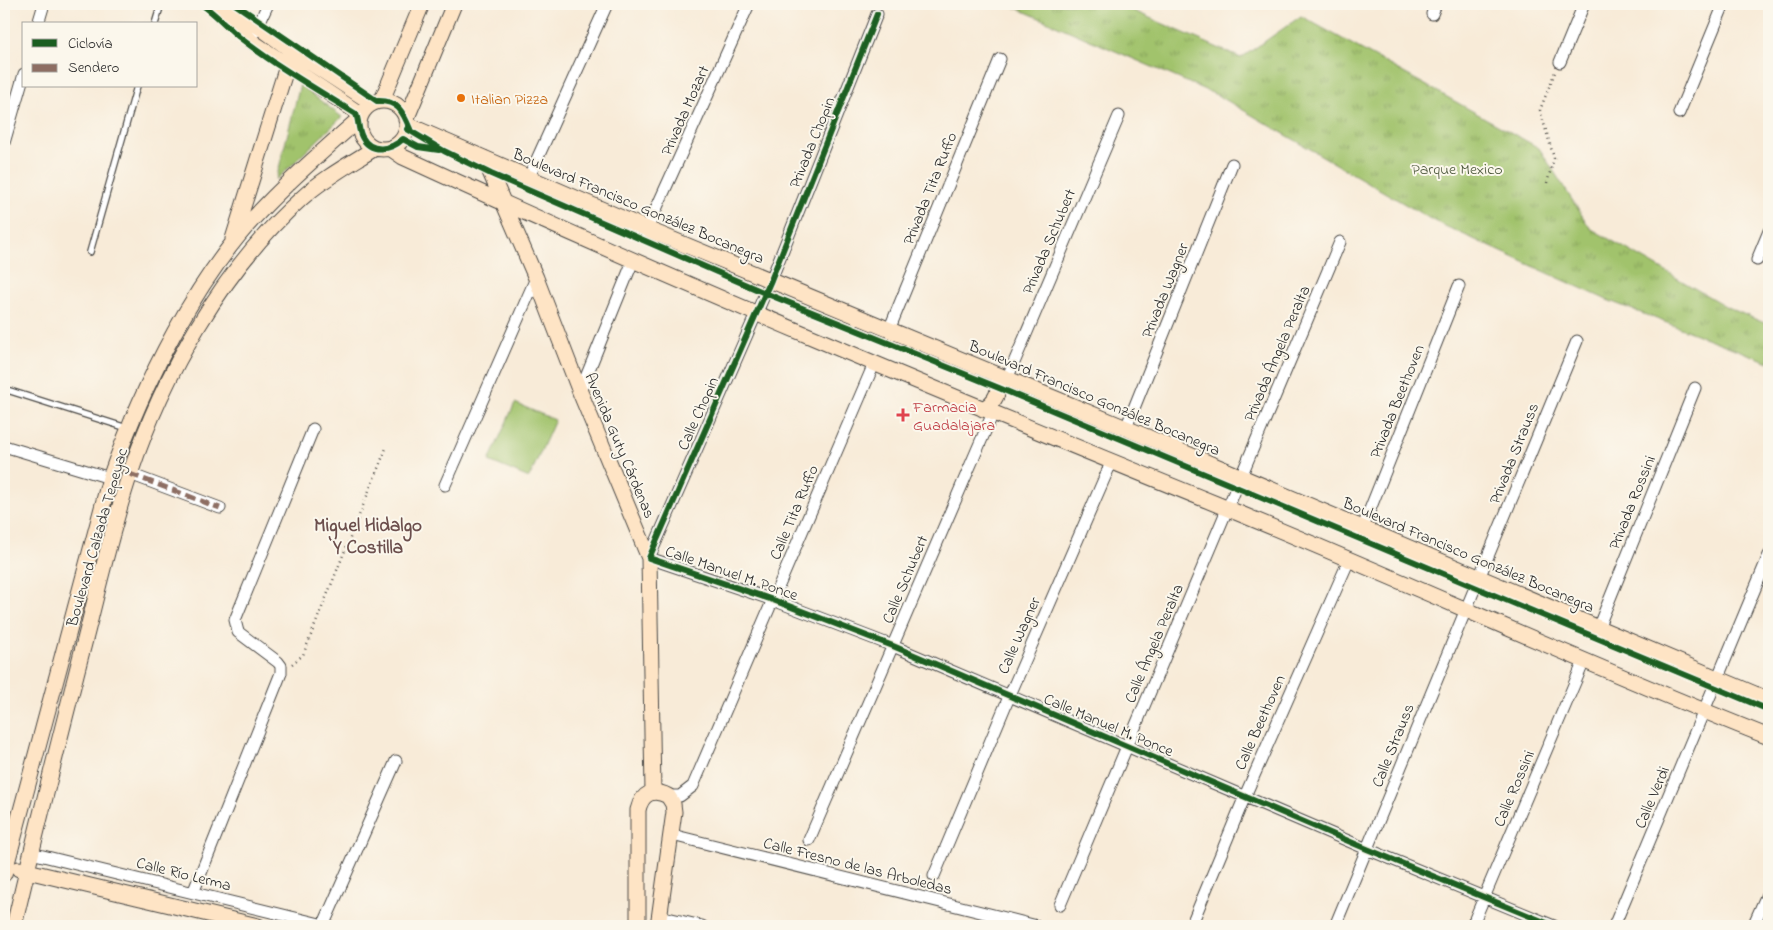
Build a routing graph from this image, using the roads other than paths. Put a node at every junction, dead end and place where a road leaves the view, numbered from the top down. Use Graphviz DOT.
graph roads {
  1 [pos="44,4"];
  2 [pos="161,4"];
  3 [pos="268,4"];
  4 [pos="422,4"];
  5 [pos="454,4"];
  6 [pos="607,4"];
  7 [pos="749,4"];
  8 [pos="1584,4"];
  9 [pos="1724,4"];
  10 [pos="219,8"];
  11 [pos="877,14"];
  12 [pos="39,22"];
  13 [pos="156,22"];
  14 [pos="258,26"];
  15 [pos="251,40"];
  16 [pos="1000,59"];
  17 [pos="1560,62"];
  18 [pos="287,66"];
  19 [pos="22,80"];
  20 [pos="136,88"];
  21 [pos="377,102"];
  22 [pos="1679,113"];
  23 [pos="1119,116"];
  24 [pos="359,117"];
  25 [pos="407,122"];
  26 [pos="6,125"];
  27 [pos="4,143"];
  28 [pos="383,148"];
  29 [pos="484,158"];
  30 [pos="1232,164"];
  31 [pos="529,177"];
  32 [pos="503,204"];
  33 [pos="647,229"];
  34 [pos="1769,231"];
  35 [pos="1340,242"];
  36 [pos="230,246"];
  37 [pos="90,252"];
  38 [pos="1757,260"];
  39 [pos="633,261"];
  40 [pos="536,278"];
  41 [pos="771,280"];
  42 [pos="1459,286"];
  43 [pos="756,314"];
  44 [pos="889,330"];
  45 [pos="1577,340"];
  46 [pos="874,364"];
  47 [pos="1003,378"];
  48 [pos="1695,388"];
  49 [pos="4,389"];
  50 [pos="580,392"];
  51 [pos="988,411"];
  52 [pos="127,428"];
  53 [pos="1126,428"];
  54 [pos="313,429"];
  55 [pos="4,446"];
  56 [pos="1111,463"];
  57 [pos="130,474"];
  58 [pos="1241,477"];
  59 [pos="110,478"];
  60 [pos="445,485"];
  61 [pos="220,508"];
  62 [pos="1227,508"];
  63 [pos="1362,527"];
  64 [pos="1769,555"];
  65 [pos="649,558"];
  66 [pos="1349,560"];
  67 [pos="1479,577"];
  68 [pos="773,600"];
  69 [pos="1465,610"];
  70 [pos="1598,628"];
  71 [pos="893,646"];
  72 [pos="1584,661"];
  73 [pos="1717,679"];
  74 [pos="1009,697"];
  75 [pos="1769,700"];
  76 [pos="1705,712"];
  77 [pos="1769,738"];
  78 [pos="1128,747"];
  79 [pos="396,761"];
  80 [pos="653,792"];
  81 [pos="668,796"];
  82 [pos="1245,796"];
  83 [pos="672,836"];
  84 [pos="809,840"];
  85 [pos="1367,849"];
  86 [pos="31,853"];
  87 [pos="4,869"];
  88 [pos="26,871"];
  89 [pos="934,876"];
  90 [pos="1769,890"];
  91 [pos="192,893"];
  92 [pos="1484,898"];
  93 [pos="1060,905"];
  94 [pos="659,921"];
  95 [pos="14,926"];
  96 [pos="258,926"];
  97 [pos="325,926"];
  98 [pos="638,926"];
  99 [pos="702,926"];
  100 [pos="1037,926"];
  101 [pos="1191,926"];
  102 [pos="1335,926"];
  103 [pos="1472,926"];
  104 [pos="1554,926"];
  105 [pos="1614,926"];
  106 [pos="1753,926"];
  1 -- 12 [label="street"];
  2 -- 13 [label="lane"];
  3 -- 14 [label="street"];
  4 -- 21 [label="main road"];
  5 -- 25 [label="main road"];
  6 -- 31 [label="street"];
  7 -- 33 [label="street, Privada Mozart"];
  8 -- 17 [label="street"];
  9 -- 22 [label="street"];
  10 -- 14 [label="main road"];
  10 -- 15 [label="main road"];
  11 -- 41 [label="street, Privada Chopin"];
  14 -- 15 [label="street"];
  14 -- 21 [label="main road"];
  15 -- 18 [label="main road"];
  16 -- 44 [label="street, Privada Tita Ruffo"];
  18 -- 24 [label="main road"];
  18 -- 36 [label="main road"];
  19 -- 26 [label="street"];
  20 -- 37 [label="lane"];
  21 -- 24 [label="main road"];
  21 -- 25 [label="main road"];
  23 -- 47 [label="street, Privada Schubert"];
  24 -- 28 [label="main road"];
  24 -- 36 [label="main road, Boulevard Calzada Tepeyac"];
  25 -- 28 [label="main road"];
  25 -- 29 [label="main road, Boulevard Francisco González Bocanegra"];
  26 -- 27 [label="street"];
  28 -- 32 [label="main road"];
  28 -- 57 [label="main road, Boulevard Calzada Tepeyac"];
  29 -- 31 [label="main road, Boulevard Francisco González Bocanegra"];
  29 -- 32 [label="main road, Avenida Guty Cárdenas"];
  30 -- 53 [label="street, Privada Wagner"];
  31 -- 33 [label="main road, Boulevard Francisco González Bocanegra"];
  32 -- 39 [label="main road"];
  32 -- 40 [label="main road, Avenida Guty Cárdenas"];
  33 -- 41 [label="main road, Boulevard Francisco González Bocanegra"];
  34 -- 38 [label="street"];
  35 -- 58 [label="street, Privada Ángela Peralta"];
  36 -- 52 [label="main road, Boulevard Calzada Tepeyac"];
  39 -- 43 [label="main road"];
  39 -- 50 [label="street"];
  40 -- 50 [label="main road, Avenida Guty Cárdenas"];
  40 -- 60 [label="street"];
  41 -- 43 [label="street, Calle Chopin"];
  41 -- 44 [label="main road, Boulevard Francisco González Bocanegra"];
  42 -- 63 [label="street, Privada Beethoven"];
  43 -- 46 [label="main road"];
  43 -- 65 [label="street, Calle Chopin"];
  44 -- 47 [label="main road, Boulevard Francisco González Bocanegra"];
  45 -- 67 [label="street, Privada Strauss"];
  46 -- 51 [label="main road"];
  46 -- 68 [label="street, Calle Tita Ruffo"];
  47 -- 51 [label="main road"];
  47 -- 53 [label="main road, Boulevard Francisco González Bocanegra"];
  48 -- 70 [label="street, Privada Rossini"];
  49 -- 52 [label="lane"];
  50 -- 65 [label="main road, Avenida Guty Cárdenas"];
  51 -- 56 [label="main road"];
  51 -- 71 [label="street, Calle Schubert"];
  52 -- 59 [label="main road, Boulevard Calzada Tepeyac"];
  53 -- 58 [label="main road, Boulevard Francisco González Bocanegra"];
  54 -- 91 [label="street"];
  55 -- 59 [label="street"];
  56 -- 62 [label="main road"];
  56 -- 74 [label="street, Calle Wagner"];
  57 -- 61 [label="street"];
  57 -- 86 [label="main road, Boulevard Calzada Tepeyac"];
  58 -- 62 [label="street, Calle Ángela Peralta"];
  58 -- 63 [label="main road, Boulevard Francisco González Bocanegra"];
  59 -- 87 [label="main road, Boulevard Calzada Tepeyac"];
  62 -- 66 [label="main road"];
  62 -- 78 [label="street, Calle Ángela Peralta"];
  63 -- 67 [label="main road, Boulevard Francisco González Bocanegra"];
  64 -- 73 [label="street, Calle Verdi"];
  65 -- 68 [label="street, Calle Manuel M. Ponce"];
  65 -- 80 [label="main road, Avenida Guty Cárdenas"];
  66 -- 69 [label="main road"];
  66 -- 82 [label="street, Calle Beethoven"];
  67 -- 69 [label="street, Calle Strauss"];
  67 -- 70 [label="main road, Boulevard Francisco González Bocanegra"];
  68 -- 71 [label="street, Calle Manuel M. Ponce"];
  68 -- 81 [label="street, Calle Tita Ruffo"];
  69 -- 72 [label="main road"];
  69 -- 85 [label="street, Calle Strauss"];
  70 -- 73 [label="main road, Boulevard Francisco González Bocanegra"];
  71 -- 74 [label="street, Calle Manuel M. Ponce"];
  71 -- 84 [label="street, Calle Schubert"];
  72 -- 76 [label="main road"];
  72 -- 92 [label="street, Calle Rossini"];
  73 -- 75 [label="main road, Boulevard Francisco González Bocanegra"];
  73 -- 76 [label="street, Calle Verdi"];
  74 -- 78 [label="street, Calle Manuel M. Ponce"];
  74 -- 89 [label="street, Calle Wagner"];
  76 -- 77 [label="main road"];
  76 -- 105 [label="street, Calle Verdi"];
  78 -- 82 [label="street, Calle Manuel M. Ponce"];
  78 -- 93 [label="street, Calle Ángela Peralta"];
  79 -- 97 [label="street"];
  80 -- 81 [label="main road"];
  80 -- 98 [label="main road"];
  81 -- 83 [label="main road"];
  82 -- 85 [label="street, Calle Manuel M. Ponce"];
  82 -- 101 [label="street, Calle Beethoven"];
  83 -- 94 [label="main road"];
  83 -- 100 [label="street, Calle Fresno de las Arboledas"];
  85 -- 92 [label="street, Calle Manuel M. Ponce"];
  85 -- 102 [label="street, Calle Strauss"];
  86 -- 88 [label="main road, Boulevard Calzada Tepeyac"];
  86 -- 91 [label="street, Calle Río Lerma"];
  87 -- 88 [label="main road"];
  88 -- 95 [label="main road, Boulevard Calzada Tepeyac"];
  88 -- 96 [label="main road"];
  90 -- 106 [label="street"];
  91 -- 97 [label="street, Calle Río Lerma"];
  92 -- 103 [label="street, Calle Rossini"];
  92 -- 104 [label="street, Calle Manuel M. Ponce"];
  94 -- 99 [label="street"];
}
